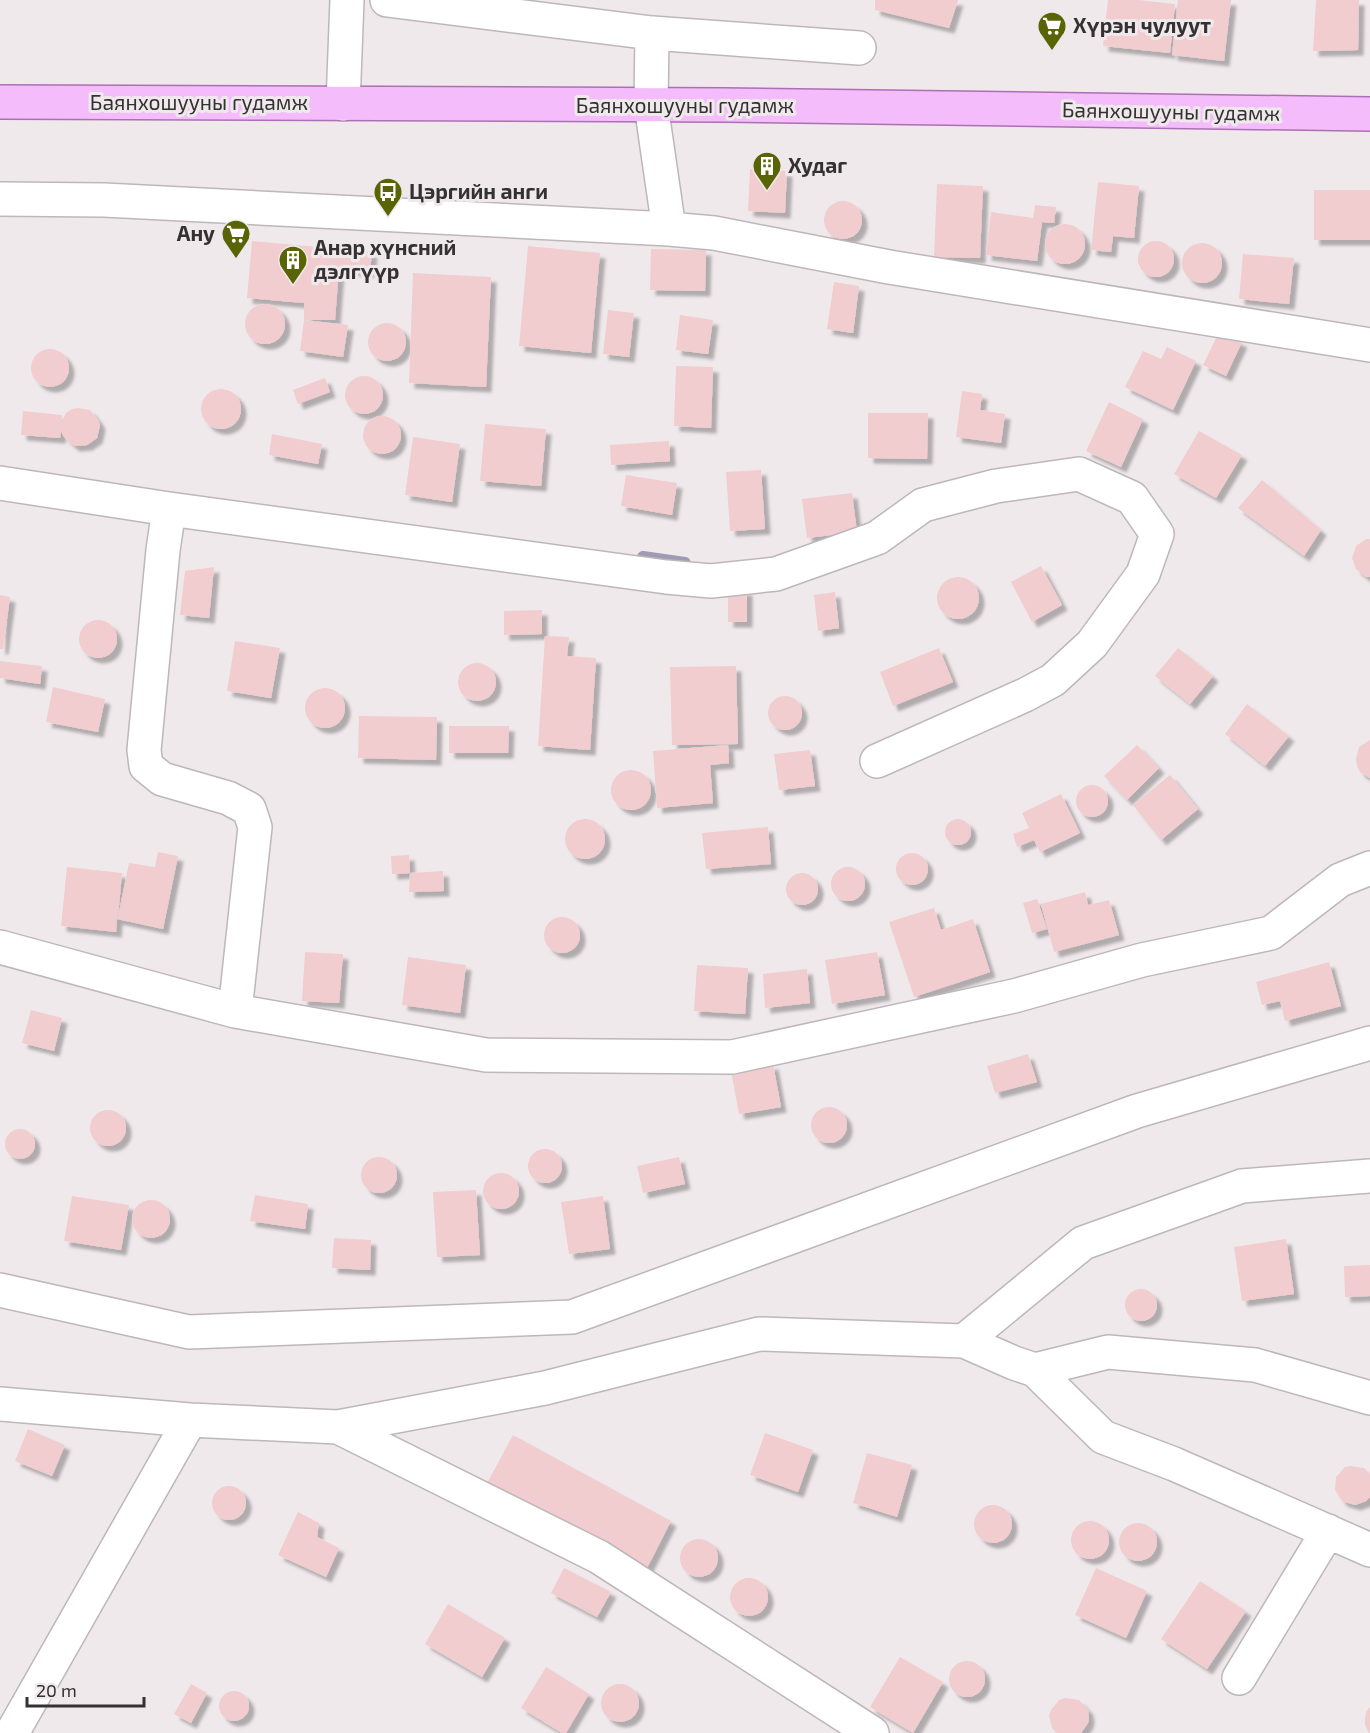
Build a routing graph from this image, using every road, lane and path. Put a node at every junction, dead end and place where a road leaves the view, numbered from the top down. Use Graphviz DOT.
graph roads {
  1 [pos="347,0"];
  2 [pos="387,0"];
  3 [pos="652,33"];
  4 [pos="859,48"];
  5 [pos="0,102"];
  6 [pos="343,104"];
  7 [pos="651,105"];
  8 [pos="1370,114"];
  9 [pos="0,199"];
  10 [pos="669,229"];
  11 [pos="1370,345"];
  12 [pos="0,483"];
  13 [pos="169,508"];
  14 [pos="877,761"];
  15 [pos="1370,868"];
  16 [pos="0,947"];
  17 [pos="235,1011"];
  18 [pos="1370,1042"];
  19 [pos="1370,1176"];
  20 [pos="0,1290"];
  21 [pos="964,1341"];
  22 [pos="1035,1370"];
  23 [pos="1370,1398"];
  24 [pos="0,1404"];
  25 [pos="190,1420"];
  26 [pos="338,1427"];
  27 [pos="1328,1531"];
  28 [pos="1370,1550"];
  29 [pos="1239,1678"];
  30 [pos="12,1733"];
  31 [pos="872,1733"];
  1 -- 6 [label="street"];
  2 -- 3 [label="street"];
  3 -- 4 [label="street"];
  3 -- 7 [label="street"];
  5 -- 6 [label="main road, Баянхошууны гудамж"];
  6 -- 7 [label="main road, Баянхошууны гудамж"];
  7 -- 8 [label="main road, Баянхошууны гудамж"];
  7 -- 10 [label="street"];
  9 -- 10 [label="street"];
  10 -- 11 [label="street"];
  12 -- 13 [label="street"];
  13 -- 14 [label="street"];
  13 -- 17 [label="street"];
  15 -- 17 [label="street"];
  16 -- 17 [label="street"];
  18 -- 20 [label="street"];
  19 -- 21 [label="street"];
  21 -- 22 [label="street"];
  21 -- 26 [label="street"];
  22 -- 23 [label="street"];
  22 -- 27 [label="street"];
  24 -- 25 [label="street"];
  25 -- 26 [label="street"];
  25 -- 30 [label="street"];
  26 -- 31 [label="street"];
  27 -- 28 [label="street"];
  27 -- 29 [label="street"];
}
